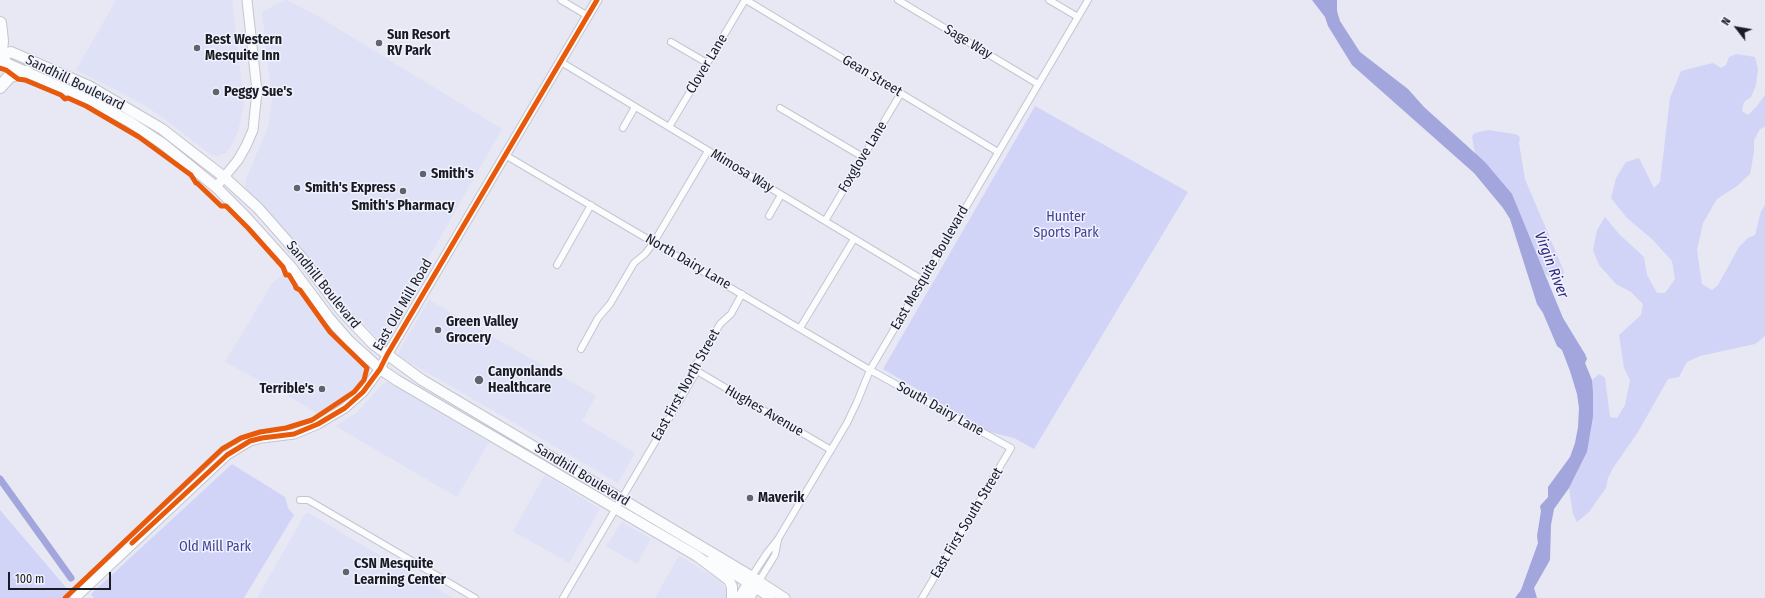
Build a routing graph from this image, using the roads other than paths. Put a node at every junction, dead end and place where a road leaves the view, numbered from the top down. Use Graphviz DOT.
graph roads {
  1 [pos="247,0"];
  2 [pos="561,0"];
  3 [pos="597,0"];
  4 [pos="745,0"];
  5 [pos="898,0"];
  6 [pos="1049,0"];
  7 [pos="1088,0"];
  8 [pos="588,16"];
  9 [pos="1078,17"];
  10 [pos="0,23"];
  11 [pos="671,42"];
  12 [pos="0,58"];
  13 [pos="560,62"];
  14 [pos="707,63"];
  15 [pos="27,72"];
  16 [pos="65,76"];
  17 [pos="1038,84"];
  18 [pos="60,86"];
  19 [pos="0,87"];
  20 [pos="901,93"];
  21 [pos="635,107"];
  22 [pos="780,108"];
  23 [pos="669,127"];
  24 [pos="623,128"];
  25 [pos="708,151"];
  26 [pos="998,152"];
  27 [pos="505,155"];
  28 [pos="863,157"];
  29 [pos="224,177"];
  30 [pos="216,187"];
  31 [pos="782,195"];
  32 [pos="591,205"];
  33 [pos="769,216"];
  34 [pos="825,221"];
  35 [pos="854,239"];
  36 [pos="654,242"];
  37 [pos="557,265"];
  38 [pos="923,280"];
  39 [pos="742,294"];
  40 [pos="800,328"];
  41 [pos="581,348"];
  42 [pos="387,355"];
  43 [pos="380,369"];
  44 [pos="870,370"];
  45 [pos="697,372"];
  46 [pos="479,428"];
  47 [pos="532,446"];
  48 [pos="1011,448"];
  49 [pos="831,450"];
  50 [pos="300,500"];
  51 [pos="619,503"];
  52 [pos="696,556"];
  53 [pos="754,582"];
  54 [pos="74,598"];
  55 [pos="475,598"];
  56 [pos="563,598"];
  57 [pos="732,598"];
  58 [pos="739,598"];
  59 [pos="750,598"];
  60 [pos="771,598"];
  61 [pos="785,598"];
  62 [pos="922,598"];
  1 -- 29 [label="street"];
  2 -- 8 [label="street"];
  3 -- 8 [label="street, East Old Mill Road"];
  4 -- 14 [label="street, Clover Lane"];
  4 -- 20 [label="street, Gean Street"];
  5 -- 17 [label="street, Sage Way"];
  6 -- 9 [label="street"];
  7 -- 9 [label="street, East Mesquite Boulevard"];
  8 -- 13 [label="street, East Old Mill Road"];
  9 -- 17 [label="street, East Mesquite Boulevard"];
  10 -- 12 [label="highway"];
  11 -- 14 [label="street"];
  12 -- 15 [label="main road, Sandhill Boulevard"];
  12 -- 16 [label="main road, Sandhill Boulevard"];
  13 -- 21 [label="street, Mimosa Way"];
  13 -- 27 [label="street, East Old Mill Road"];
  14 -- 23 [label="street, Clover Lane"];
  15 -- 18 [label="main road, Sandhill Boulevard"];
  15 -- 19 [label="highway"];
  16 -- 18 [label="main road"];
  16 -- 29 [label="main road, Sandhill Boulevard"];
  17 -- 26 [label="street, East Mesquite Boulevard"];
  18 -- 30 [label="main road, Sandhill Boulevard"];
  20 -- 26 [label="street, Gean Street"];
  20 -- 28 [label="street, Foxglove Lane"];
  21 -- 23 [label="street, Mimosa Way"];
  21 -- 24 [label="street"];
  22 -- 28 [label="street"];
  23 -- 25 [label="street, Mimosa Way"];
  25 -- 31 [label="street, Mimosa Way"];
  25 -- 36 [label="street"];
  26 -- 38 [label="street, East Mesquite Boulevard"];
  27 -- 32 [label="street, North Dairy Lane"];
  27 -- 42 [label="street, East Old Mill Road"];
  28 -- 34 [label="street, Foxglove Lane"];
  29 -- 30 [label="street"];
  29 -- 42 [label="main road, Sandhill Boulevard"];
  30 -- 43 [label="main road, Sandhill Boulevard"];
  31 -- 33 [label="street"];
  31 -- 34 [label="street, Mimosa Way"];
  32 -- 36 [label="street, North Dairy Lane"];
  32 -- 37 [label="street"];
  34 -- 35 [label="street, Mimosa Way"];
  35 -- 38 [label="street, Mimosa Way"];
  35 -- 40 [label="street"];
  36 -- 39 [label="street, North Dairy Lane"];
  36 -- 41 [label="street"];
  38 -- 44 [label="street, East Mesquite Boulevard"];
  39 -- 40 [label="street, North Dairy Lane"];
  39 -- 45 [label="street, East First North Street"];
  40 -- 44 [label="street, North Dairy Lane"];
  42 -- 43 [label="street, East Old Mill Road"];
  42 -- 47 [label="main road, Sandhill Boulevard"];
  43 -- 46 [label="main road, Sandhill Boulevard"];
  43 -- 54 [label="street, East Old Mill Road"];
  44 -- 48 [label="street, South Dairy Lane"];
  44 -- 49 [label="street, East Mesquite Boulevard"];
  45 -- 49 [label="street, Hughes Avenue"];
  45 -- 51 [label="street, East First North Street"];
  46 -- 47 [label="main road"];
  46 -- 51 [label="main road, Sandhill Boulevard"];
  47 -- 51 [label="main road, Sandhill Boulevard"];
  48 -- 62 [label="street, East First South Street"];
  49 -- 53 [label="street, East Mesquite Boulevard"];
  50 -- 55 [label="street"];
  51 -- 52 [label="main road, Sandhill Boulevard"];
  51 -- 53 [label="main road, Sandhill Boulevard"];
  51 -- 56 [label="street, East First North Street"];
  52 -- 53 [label="street, Sandhill Boulevard"];
  52 -- 57 [label="main road"];
  53 -- 58 [label="street, East Mesquite Boulevard"];
  53 -- 59 [label="main road, East Mesquite Boulevard"];
  53 -- 60 [label="street"];
  53 -- 61 [label="street"];
}
